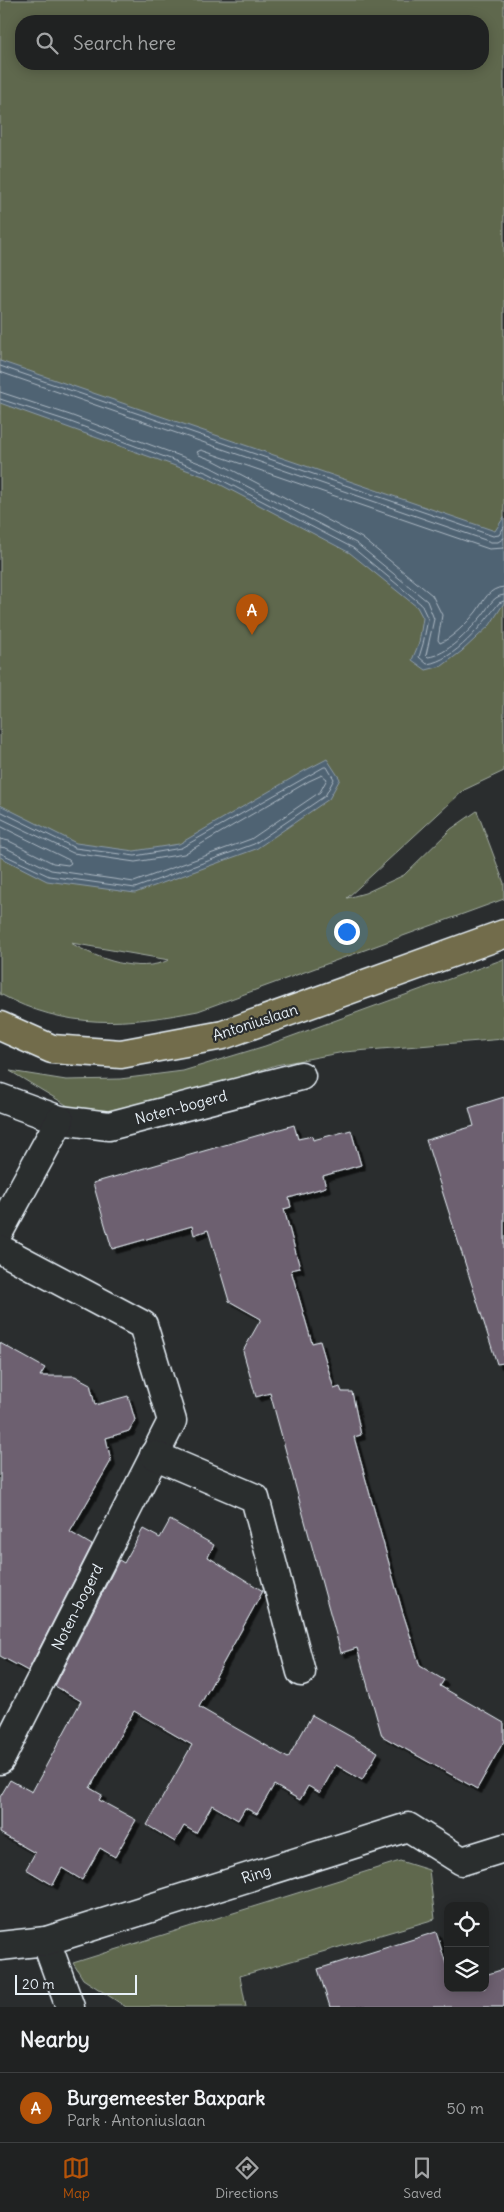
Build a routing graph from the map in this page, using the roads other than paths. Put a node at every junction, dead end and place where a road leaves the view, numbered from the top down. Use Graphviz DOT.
graph roads {
  1 [pos="504,934"];
  2 [pos="0,1026"];
  3 [pos="301,1076"];
  4 [pos="0,1098"];
  5 [pos="60,1120"];
  6 [pos="0,1230"];
  7 [pos="0,1249"];
  8 [pos="154,1455"];
  9 [pos="301,1672"];
  10 [pos="0,1760"];
  11 [pos="504,1848"];
  12 [pos="46,1941"];
  13 [pos="0,1946"];
  14 [pos="70,2007"];
  1 -- 2 [label="main road, Antoniuslaan"];
  3 -- 5 [label="street, Noten-bogerd"];
  4 -- 5 [label="street, Noten-bogerd"];
  5 -- 6 [label="street"];
  7 -- 8 [label="street, Noten-bogerd"];
  8 -- 9 [label="street"];
  8 -- 10 [label="street, Noten-bogerd"];
  11 -- 12 [label="street, Ring"];
  12 -- 13 [label="street, Ring"];
  12 -- 14 [label="street"];
}
